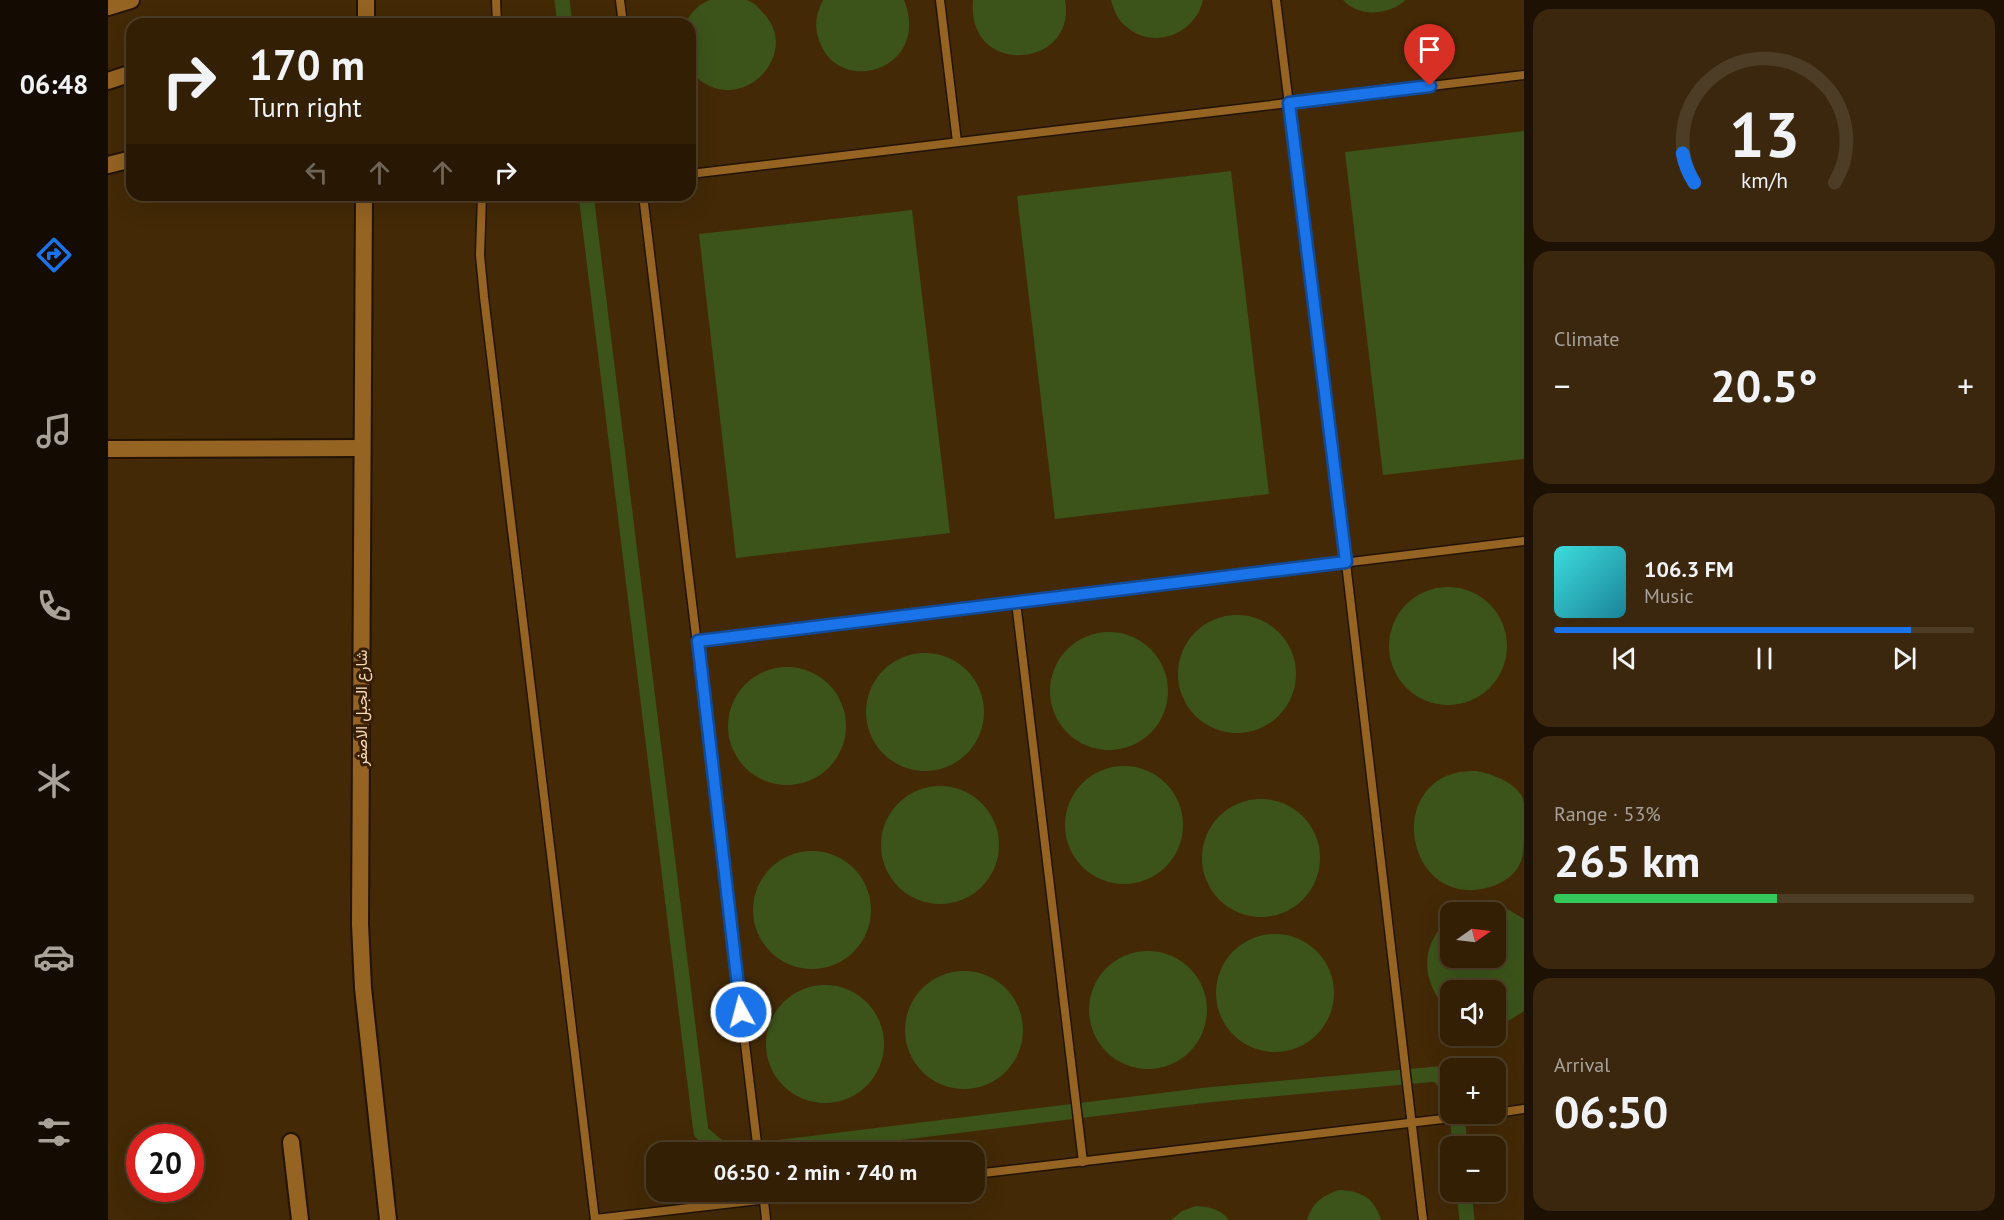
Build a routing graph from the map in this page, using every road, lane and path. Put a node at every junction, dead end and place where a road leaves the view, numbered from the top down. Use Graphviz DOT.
graph roads {
  1 [pos="131,0"];
  2 [pos="366,0"];
  3 [pos="496,0"];
  4 [pos="620,0"];
  5 [pos="940,0"];
  6 [pos="1276,0"];
  7 [pos="108,7"];
  8 [pos="366,18"];
  9 [pos="497,18"];
  10 [pos="622,18"];
  11 [pos="126,75"];
  12 [pos="1524,75"];
  13 [pos="108,81"];
  14 [pos="1289,103"];
  15 [pos="957,142"];
  16 [pos="126,160"];
  17 [pos="108,165"];
  18 [pos="696,173"];
  19 [pos="364,201"];
  20 [pos="482,201"];
  21 [pos="644,201"];
  22 [pos="362,448"];
  23 [pos="108,449"];
  24 [pos="1524,541"];
  25 [pos="1346,562"];
  26 [pos="1016,602"];
  27 [pos="698,641"];
  28 [pos="1524,1109"];
  29 [pos="1506,1111"];
  30 [pos="1440,1120"];
  31 [pos="1410,1124"];
  32 [pos="291,1142"];
  33 [pos="757,1142"];
  34 [pos="1083,1162"];
  35 [pos="985,1173"];
  36 [pos="726,1202"];
  37 [pos="764,1202"];
  38 [pos="684,1210"];
  39 [pos="300,1220"];
  40 [pos="388,1220"];
  41 [pos="595,1220"];
  42 [pos="674,1220"];
  43 [pos="766,1220"];
  44 [pos="1423,1220"];
  1 -- 7 [label="street"];
  2 -- 8 [label="street"];
  3 -- 9 [label="lane"];
  4 -- 10 [label="lane"];
  5 -- 15 [label="lane"];
  6 -- 14 [label="lane"];
  11 -- 13 [label="street"];
  12 -- 14 [label="lane"];
  14 -- 15 [label="lane"];
  14 -- 25 [label="lane"];
  15 -- 18 [label="lane"];
  16 -- 17 [label="street"];
  19 -- 22 [label="street, شارع الجبل الاصفر"];
  20 -- 41 [label="lane"];
  21 -- 27 [label="lane"];
  22 -- 23 [label="street"];
  22 -- 40 [label="street, شارع الجبل الاصفر"];
  24 -- 25 [label="lane"];
  25 -- 26 [label="lane"];
  25 -- 31 [label="lane"];
  26 -- 27 [label="lane"];
  26 -- 34 [label="lane"];
  27 -- 33 [label="lane"];
  28 -- 29 [label="lane"];
  30 -- 31 [label="lane"];
  31 -- 34 [label="lane"];
  31 -- 44 [label="lane"];
  32 -- 39 [label="street"];
  34 -- 35 [label="lane"];
  36 -- 38 [label="lane"];
  37 -- 43 [label="lane"];
  38 -- 41 [label="lane"];
  38 -- 42 [label="lane"];
}
